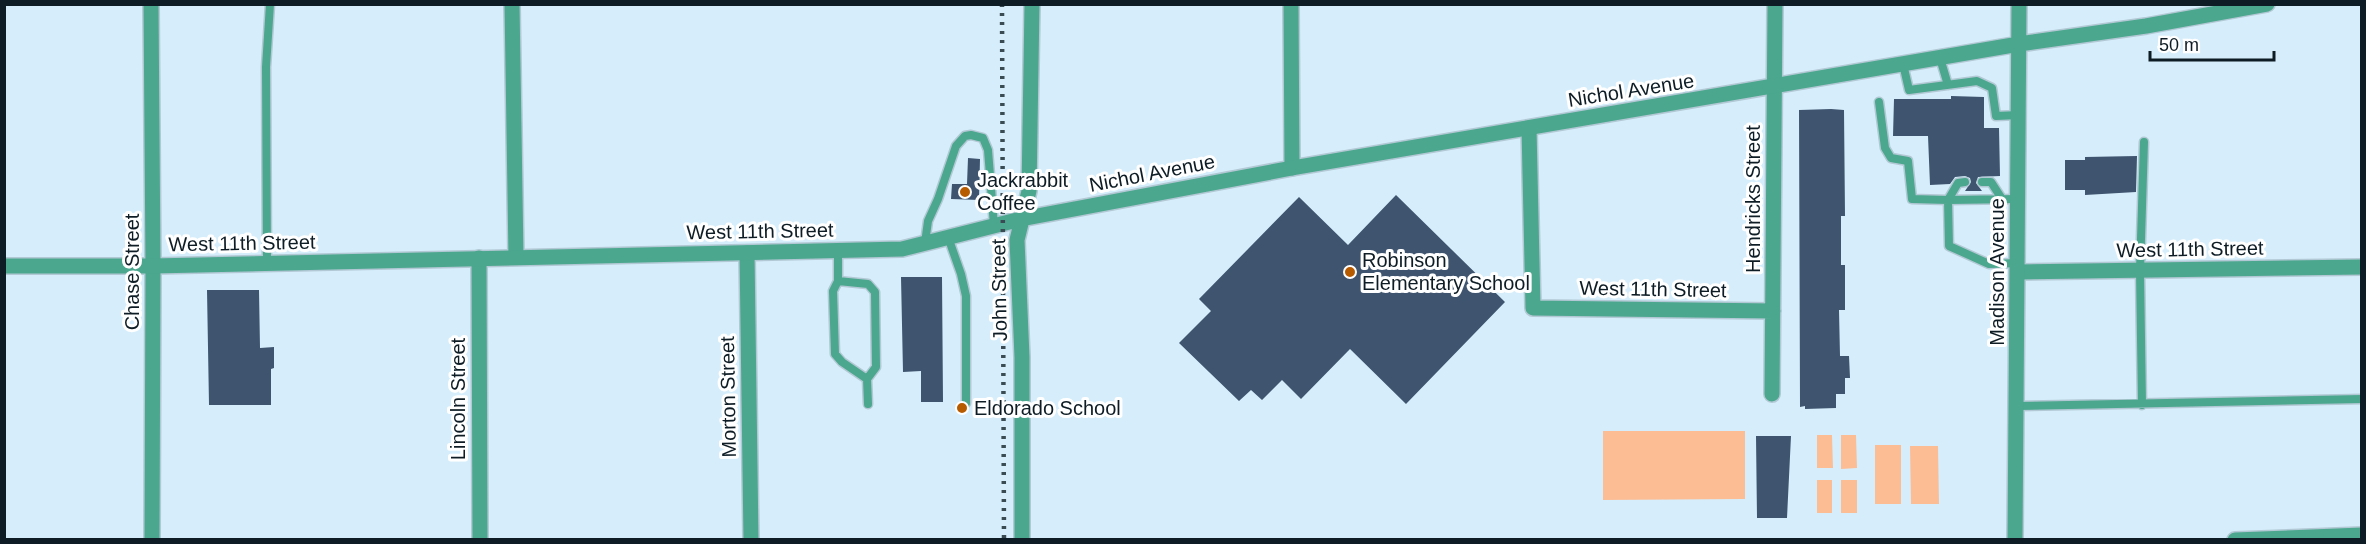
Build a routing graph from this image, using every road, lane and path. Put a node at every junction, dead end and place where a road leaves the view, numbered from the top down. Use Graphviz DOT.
graph roads {
  1 [pos="151,4"];
  2 [pos="270,4"];
  3 [pos="512,4"];
  4 [pos="1032,4"];
  5 [pos="1291,4"];
  6 [pos="1775,4"];
  7 [pos="2019,4"];
  8 [pos="2268,4"];
  9 [pos="2019,44"];
  10 [pos="1940,58"];
  11 [pos="1903,64"];
  12 [pos="1948,85"];
  13 [pos="1774,87"];
  14 [pos="1879,102"];
  15 [pos="2019,115"];
  16 [pos="1529,128"];
  17 [pos="2144,142"];
  18 [pos="1292,168"];
  19 [pos="1982,182"];
  20 [pos="1965,183"];
  21 [pos="2002,199"];
  22 [pos="2019,199"];
  23 [pos="1948,200"];
  24 [pos="1021,219"];
  25 [pos="998,225"];
  26 [pos="948,237"];
  27 [pos="925,243"];
  28 [pos="838,251"];
  29 [pos="747,253"];
  30 [pos="516,257"];
  31 [pos="479,258"];
  32 [pos="267,263"];
  33 [pos="4,266"];
  34 [pos="153,266"];
  35 [pos="2361,267"];
  36 [pos="2019,268"];
  37 [pos="2140,271"];
  38 [pos="838,281"];
  39 [pos="1773,312"];
  40 [pos="867,379"];
  41 [pos="1773,394"];
  42 [pos="2361,399"];
  43 [pos="966,403"];
  44 [pos="868,404"];
  45 [pos="2142,405"];
  46 [pos="2017,406"];
  47 [pos="2361,535"];
  48 [pos="2255,539"];
  49 [pos="152,540"];
  50 [pos="480,540"];
  51 [pos="751,540"];
  52 [pos="1022,540"];
  53 [pos="2015,540"];
  54 [pos="2235,540"];
  1 -- 34 [label="street, Chase Street"];
  2 -- 32 [label="lane"];
  3 -- 30 [label="street"];
  4 -- 24 [label="street, John Street"];
  5 -- 18 [label="street"];
  6 -- 13 [label="street, Hendricks Street"];
  7 -- 9 [label="street, Madison Avenue"];
  8 -- 9 [label="street, Nichol Avenue"];
  9 -- 10 [label="street, Nichol Avenue"];
  9 -- 15 [label="street, Madison Avenue"];
  10 -- 11 [label="street, Nichol Avenue"];
  10 -- 12 [label="lane"];
  11 -- 12 [label="lane"];
  11 -- 13 [label="street, Nichol Avenue"];
  12 -- 15 [label="lane"];
  13 -- 16 [label="street, Nichol Avenue"];
  13 -- 39 [label="street, Hendricks Street"];
  14 -- 23 [label="lane"];
  15 -- 22 [label="street, Madison Avenue"];
  16 -- 18 [label="street, Nichol Avenue"];
  16 -- 39 [label="street, West 11th Street"];
  17 -- 37 [label="lane"];
  18 -- 24 [label="street, Nichol Avenue"];
  19 -- 21 [label="lane"];
  20 -- 23 [label="lane"];
  21 -- 22 [label="lane"];
  21 -- 23 [label="lane"];
  22 -- 36 [label="street, Madison Avenue"];
  23 -- 36 [label="lane"];
  24 -- 25 [label="street, Nichol Avenue"];
  24 -- 52 [label="street, John Street"];
  25 -- 26 [label="street, West 11th Street"];
  25 -- 27 [label="lane"];
  26 -- 27 [label="street, West 11th Street"];
  26 -- 43 [label="lane"];
  27 -- 28 [label="street, West 11th Street"];
  28 -- 29 [label="street, West 11th Street"];
  28 -- 38 [label="lane"];
  29 -- 30 [label="street, West 11th Street"];
  29 -- 51 [label="street, Morton Street"];
  30 -- 31 [label="street, West 11th Street"];
  31 -- 32 [label="street, West 11th Street"];
  31 -- 50 [label="street, Lincoln Street"];
  32 -- 34 [label="street, West 11th Street"];
  33 -- 34 [label="street, West 11th Street"];
  34 -- 49 [label="street, Chase Street"];
  35 -- 37 [label="street, West 11th Street"];
  36 -- 37 [label="street, West 11th Street"];
  36 -- 46 [label="street, Madison Avenue"];
  37 -- 45 [label="lane"];
  38 -- 40 [label="lane"];
  38 -- 40 [label="lane"];
  39 -- 41 [label="street, Hendricks Street"];
  40 -- 44 [label="lane"];
  42 -- 45 [label="lane"];
  45 -- 46 [label="lane"];
  46 -- 53 [label="street, Madison Avenue"];
  47 -- 48 [label="street"];
  48 -- 54 [label="street"];
}
